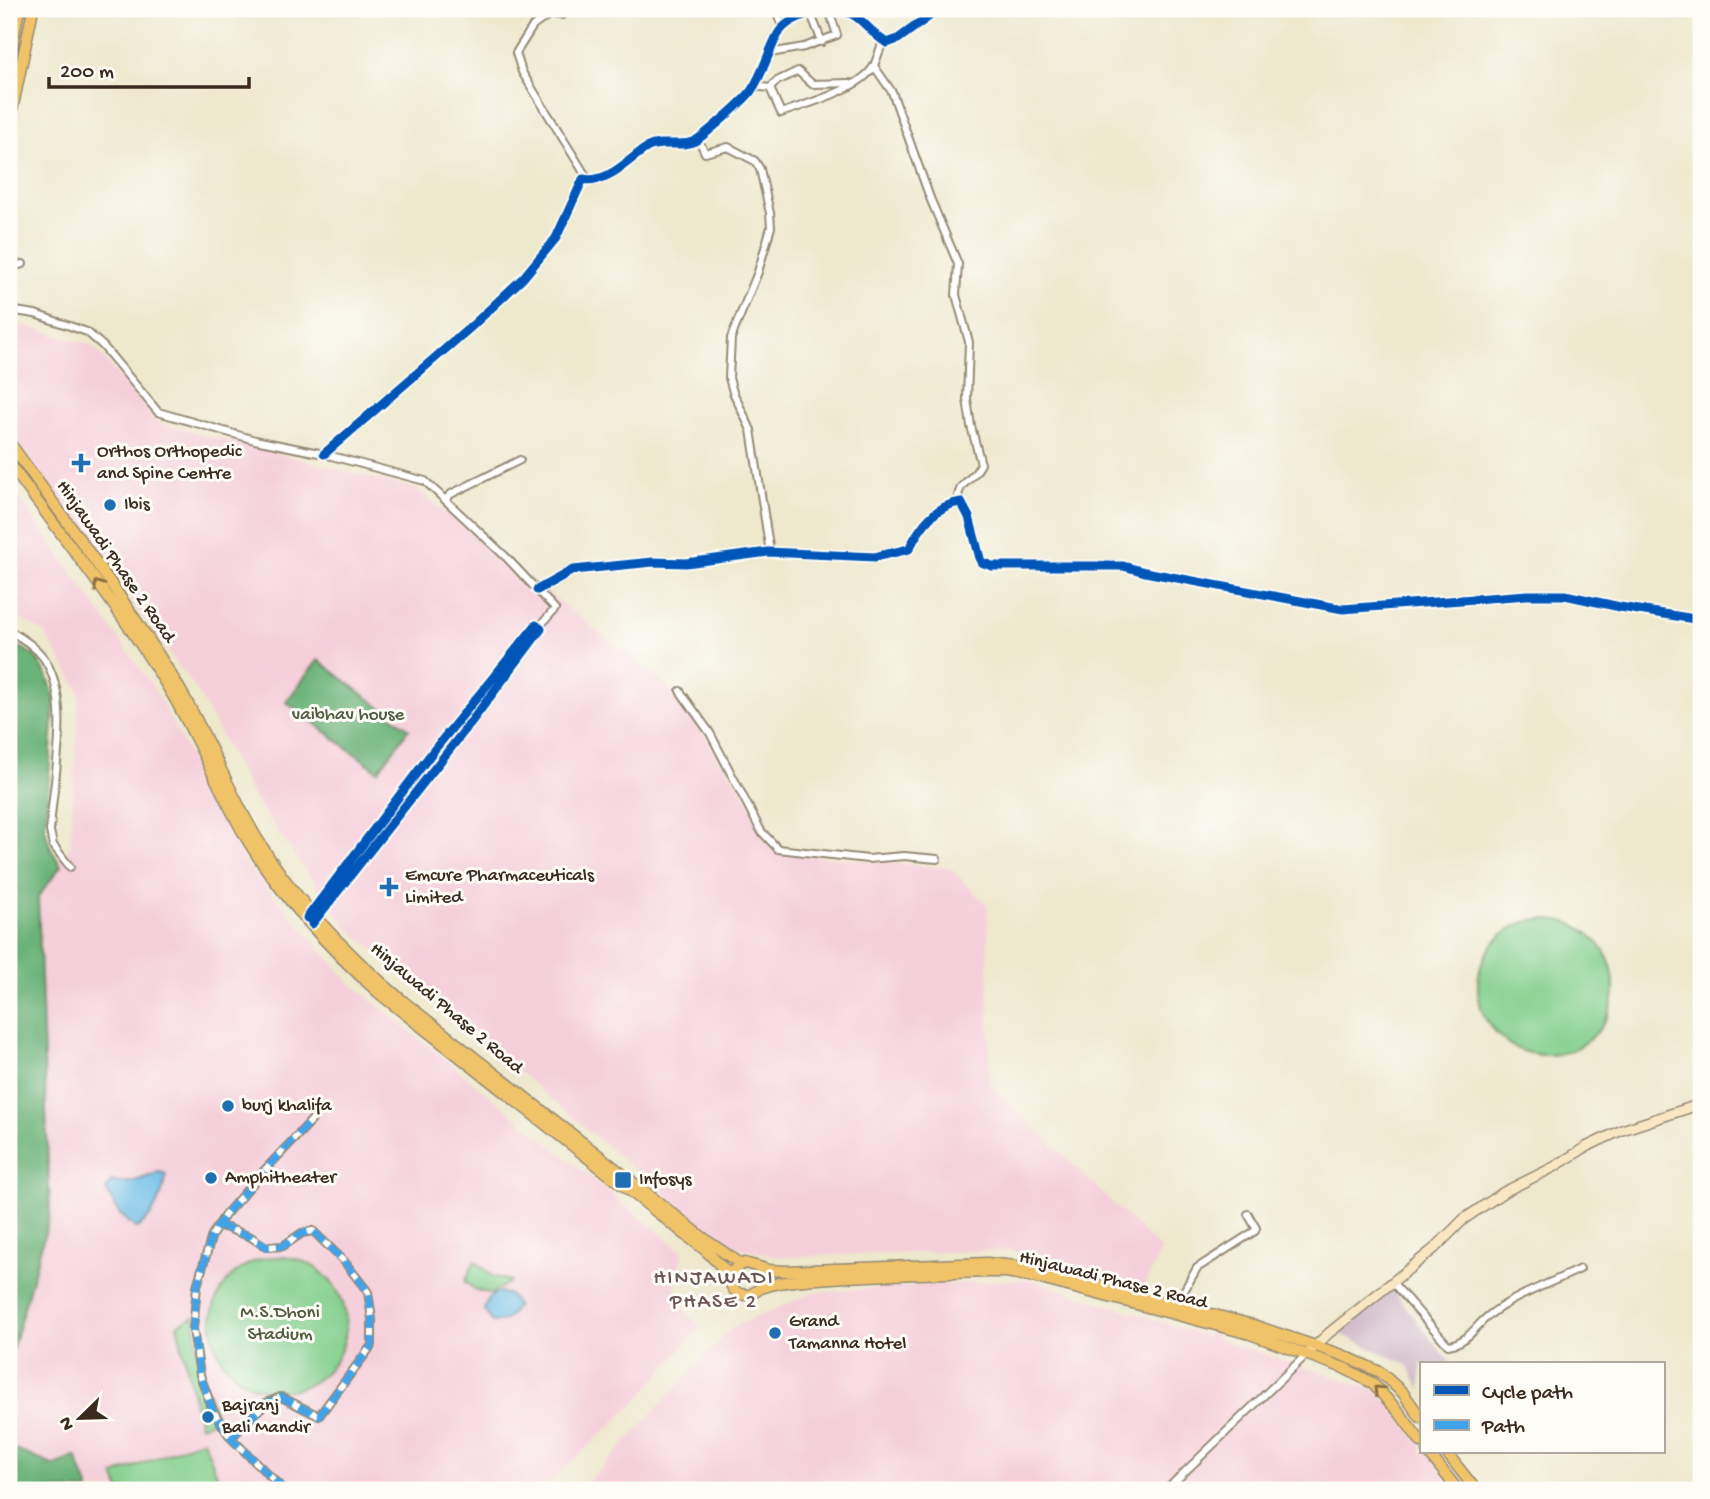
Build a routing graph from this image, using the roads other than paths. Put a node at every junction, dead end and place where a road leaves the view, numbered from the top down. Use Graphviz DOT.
graph roads {
  1 [pos="19,9"];
  2 [pos="33,9"];
  3 [pos="775,9"];
  4 [pos="821,9"];
  5 [pos="939,9"];
  6 [pos="829,10"];
  7 [pos="811,14"];
  8 [pos="562,15"];
  9 [pos="783,28"];
  10 [pos="883,41"];
  11 [pos="822,42"];
  12 [pos="770,53"];
  13 [pos="9,62"];
  14 [pos="874,66"];
  15 [pos="851,83"];
  16 [pos="753,86"];
  17 [pos="770,88"];
  18 [pos="9,125"];
  19 [pos="698,138"];
  20 [pos="589,181"];
  21 [pos="23,264"];
  22 [pos="9,267"];
  23 [pos="9,310"];
  24 [pos="9,442"];
  25 [pos="324,454"];
  26 [pos="520,460"];
  27 [pos="9,463"];
  28 [pos="445,500"];
  29 [pos="961,502"];
  30 [pos="770,552"];
  31 [pos="537,590"];
  32 [pos="1701,620"];
  33 [pos="540,628"];
  34 [pos="9,631"];
  35 [pos="680,691"];
  36 [pos="460,720"];
  37 [pos="468,726"];
  38 [pos="937,859"];
  39 [pos="70,867"];
  40 [pos="312,918"];
  41 [pos="1701,1104"];
  42 [pos="312,1120"];
  43 [pos="594,1157"];
  44 [pos="1248,1214"];
  45 [pos="219,1225"];
  46 [pos="741,1264"];
  47 [pos="756,1267"];
  48 [pos="1580,1269"];
  49 [pos="1026,1271"];
  50 [pos="731,1276"];
  51 [pos="1392,1282"];
  52 [pos="758,1289"];
  53 [pos="1176,1305"];
  54 [pos="1315,1345"];
  55 [pos="1307,1354"];
  56 [pos="1420,1417"];
  57 [pos="231,1438"];
  58 [pos="1420,1441"];
  59 [pos="1430,1454"];
  60 [pos="1448,1454"];
  61 [pos="284,1490"];
  62 [pos="1166,1490"];
  63 [pos="1458,1490"];
  64 [pos="1476,1490"];
  1 -- 13 [label="main road"];
  2 -- 18 [label="main road"];
  3 -- 9 [label="street"];
  4 -- 6 [label="street"];
  4 -- 7 [label="street"];
  5 -- 10 [label="street"];
  6 -- 10 [label="street"];
  6 -- 11 [label="street"];
  7 -- 9 [label="street"];
  7 -- 11 [label="street"];
  8 -- 20 [label="street"];
  9 -- 12 [label="street"];
  10 -- 14 [label="street"];
  11 -- 12 [label="street"];
  12 -- 16 [label="street"];
  14 -- 15 [label="street"];
  14 -- 29 [label="street"];
  15 -- 17 [label="street"];
  15 -- 17 [label="street"];
  16 -- 17 [label="street"];
  16 -- 19 [label="street"];
  19 -- 20 [label="street"];
  19 -- 30 [label="street"];
  20 -- 25 [label="street"];
  21 -- 22 [label="street"];
  23 -- 25 [label="street"];
  24 -- 40 [label="main road, Hinjawadi Phase 2 Road"];
  25 -- 28 [label="street"];
  26 -- 28 [label="street"];
  40 -- 27 [label="main road, Hinjawadi Phase 2 Road, one-way"];
  28 -- 31 [label="street"];
  29 -- 30 [label="street"];
  29 -- 32 [label="street"];
  30 -- 31 [label="street"];
  31 -- 33 [label="street"];
  33 -- 36 [label="street"];
  33 -- 37 [label="street"];
  34 -- 39 [label="street"];
  35 -- 38 [label="street"];
  36 -- 37 [label="street"];
  36 -- 40 [label="street"];
  37 -- 40 [label="street"];
  40 -- 43 [label="main road, Hinjawadi Phase 2 Road"];
  41 -- 51 [label="street"];
  42 -- 45 [label="street"];
  43 -- 46 [label="main road, Hinjawadi Phase 2 Road"];
  43 -- 50 [label="main road, Hinjawadi Phase 2 Road"];
  44 -- 53 [label="street"];
  45 -- 57 [label="street"];
  45 -- 57 [label="street"];
  46 -- 47 [label="main road"];
  46 -- 50 [label="main road"];
  47 -- 49 [label="main road, Hinjawadi Phase 2 Road"];
  47 -- 52 [label="main road"];
  48 -- 51 [label="street"];
  49 -- 52 [label="main road, Hinjawadi Phase 2 Road"];
  49 -- 53 [label="main road, Hinjawadi Phase 2 Road"];
  49 -- 55 [label="main road, Hinjawadi Phase 2 Road"];
  50 -- 52 [label="main road"];
  51 -- 54 [label="street"];
  53 -- 54 [label="main road, Hinjawadi Phase 2 Road"];
  54 -- 55 [label="street"];
  54 -- 56 [label="main road, Hinjawadi Phase 2 Road"];
  58 -- 55 [label="main road, Hinjawadi Phase 2 Road, one-way"];
  55 -- 62 [label="street"];
  57 -- 61 [label="street"];
  59 -- 63 [label="main road"];
  60 -- 64 [label="main road"];
}
